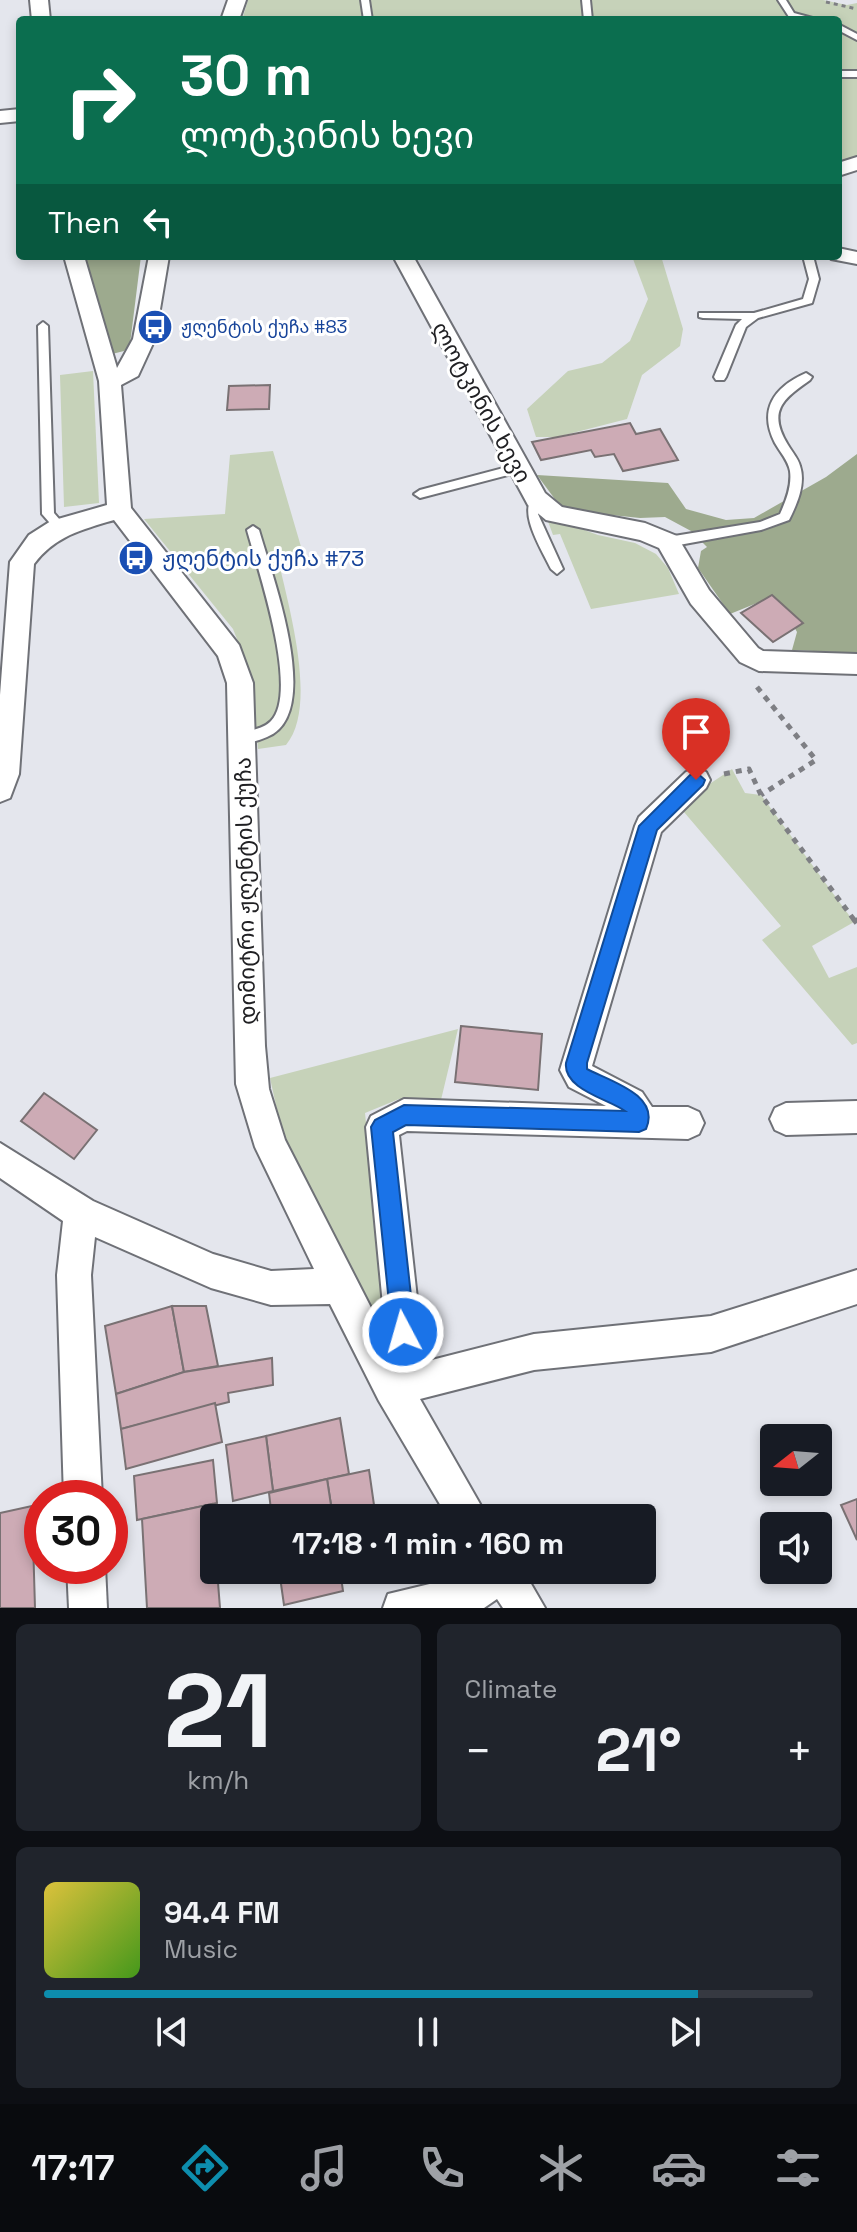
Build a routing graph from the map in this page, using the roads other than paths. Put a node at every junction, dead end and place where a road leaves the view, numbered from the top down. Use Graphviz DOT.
graph roads {
  1 [pos="782,0"];
  2 [pos="794,16"];
  3 [pos="75,260"];
  4 [pos="158,260"];
  5 [pos="405,260"];
  6 [pos="809,260"];
  7 [pos="703,315"];
  8 [pos="754,316"];
  9 [pos="43,326"];
  10 [pos="720,377"];
  11 [pos="806,377"];
  12 [pos="110,381"];
  13 [pos="519,468"];
  14 [pos="420,494"];
  15 [pos="536,499"];
  16 [pos="119,510"];
  17 [pos="60,527"];
  18 [pos="253,530"];
  19 [pos="668,542"];
  20 [pos="557,569"];
  21 [pos="857,664"];
  22 [pos="242,738"];
  23 [pos="696,780"];
  24 [pos="0,790"];
  25 [pos="857,1117"];
  26 [pos="786,1119"];
  27 [pos="639,1122"];
  28 [pos="688,1123"];
  29 [pos="0,1159"];
  30 [pos="81,1213"];
  31 [pos="339,1286"];
  32 [pos="857,1287"];
  33 [pos="392,1388"];
  34 [pos="82,1480"];
  35 [pos="461,1504"];
  36 [pos="87,1584"];
  37 [pos="490,1585"];
  38 [pos="88,1608"];
  39 [pos="402,1608"];
  40 [pos="526,1608"];
  1 -- 2 [label="lane"];
  3 -- 12 [label="street"];
  4 -- 12 [label="street"];
  5 -- 13 [label="street, ლოტკინის ხევი"];
  6 -- 8 [label="lane"];
  7 -- 8 [label="lane"];
  8 -- 10 [label="lane"];
  9 -- 17 [label="lane"];
  11 -- 19 [label="lane"];
  12 -- 16 [label="street"];
  13 -- 14 [label="lane"];
  13 -- 15 [label="street, ლოტკინის ხევი"];
  15 -- 19 [label="street, ლოტკინის ხევი"];
  15 -- 20 [label="lane"];
  16 -- 17 [label="street"];
  16 -- 22 [label="street, დიმიტრი ჟღენტის ქუჩა"];
  17 -- 24 [label="street"];
  18 -- 22 [label="lane"];
  19 -- 21 [label="street"];
  22 -- 31 [label="street, დიმიტრი ჟღენტის ქუჩა"];
  23 -- 27 [label="street"];
  25 -- 26 [label="street"];
  27 -- 28 [label="street"];
  27 -- 33 [label="street"];
  29 -- 30 [label="street"];
  30 -- 31 [label="street"];
  30 -- 34 [label="street"];
  31 -- 33 [label="street, დიმიტრი ჟღენტის ქუჩა"];
  32 -- 33 [label="street"];
  33 -- 35 [label="street, დიმიტრი ჟღენტის ქუჩა"];
  36 -- 38 [label="street"];
  37 -- 39 [label="street"];
  37 -- 40 [label="street"];
}
